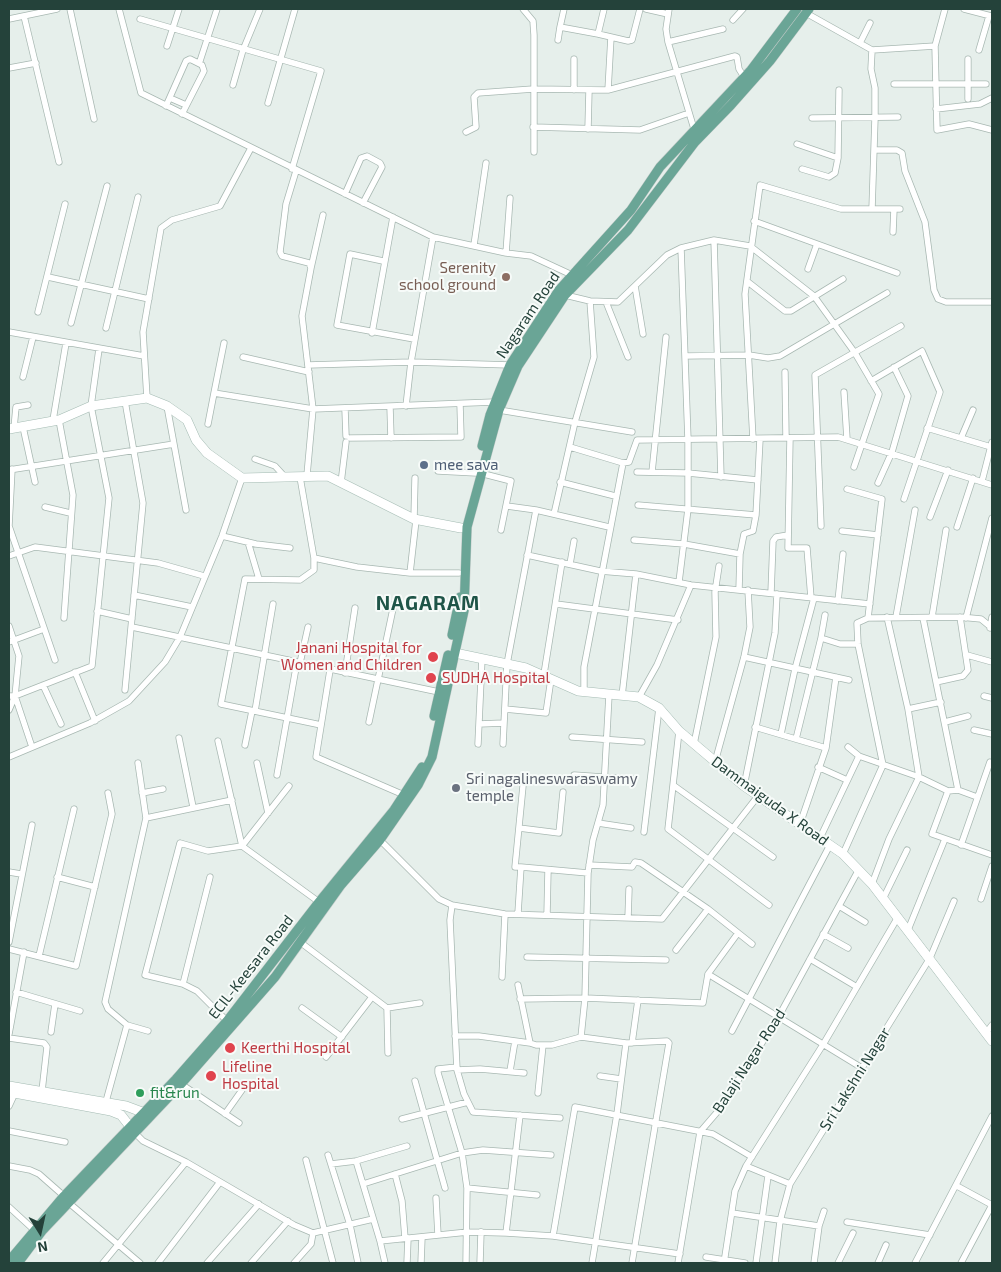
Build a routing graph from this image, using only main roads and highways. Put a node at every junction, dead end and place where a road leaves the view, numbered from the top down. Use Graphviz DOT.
graph roads {
  1 [pos="797,9"];
  2 [pos="808,11"];
  3 [pos="593,259"];
  4 [pos="496,406"];
  5 [pos="478,473"];
  6 [pos="452,652"];
  7 [pos="346,874"];
  8 [pos="148,1114"];
  9 [pos="66,1199"];
  10 [pos="9,1261"];
  11 [pos="18,1263"];
  1 -- 3 [label="main road, Nagaram Road"];
  2 -- 3 [label="main road, Nagaram Road"];
  3 -- 4 [label="main road, Nagaram Road"];
  3 -- 4 [label="main road, Nagaram Road"];
  4 -- 5 [label="main road, Nagaram Road"];
  5 -- 6 [label="main road, Nagaram Road"];
  5 -- 6 [label="main road, Nagaram Road"];
  6 -- 7 [label="main road, ECIL-Keesara Road"];
  6 -- 7 [label="main road, ECIL-Keesara Road"];
  7 -- 8 [label="main road, ECIL-Keesara Road"];
  7 -- 8 [label="main road, ECIL-Keesara Road"];
  8 -- 9 [label="main road, ECIL-Keesara Road"];
  9 -- 10 [label="main road, ECIL-Keesara Road"];
  9 -- 11 [label="main road, ECIL-Keesara Road"];
}
